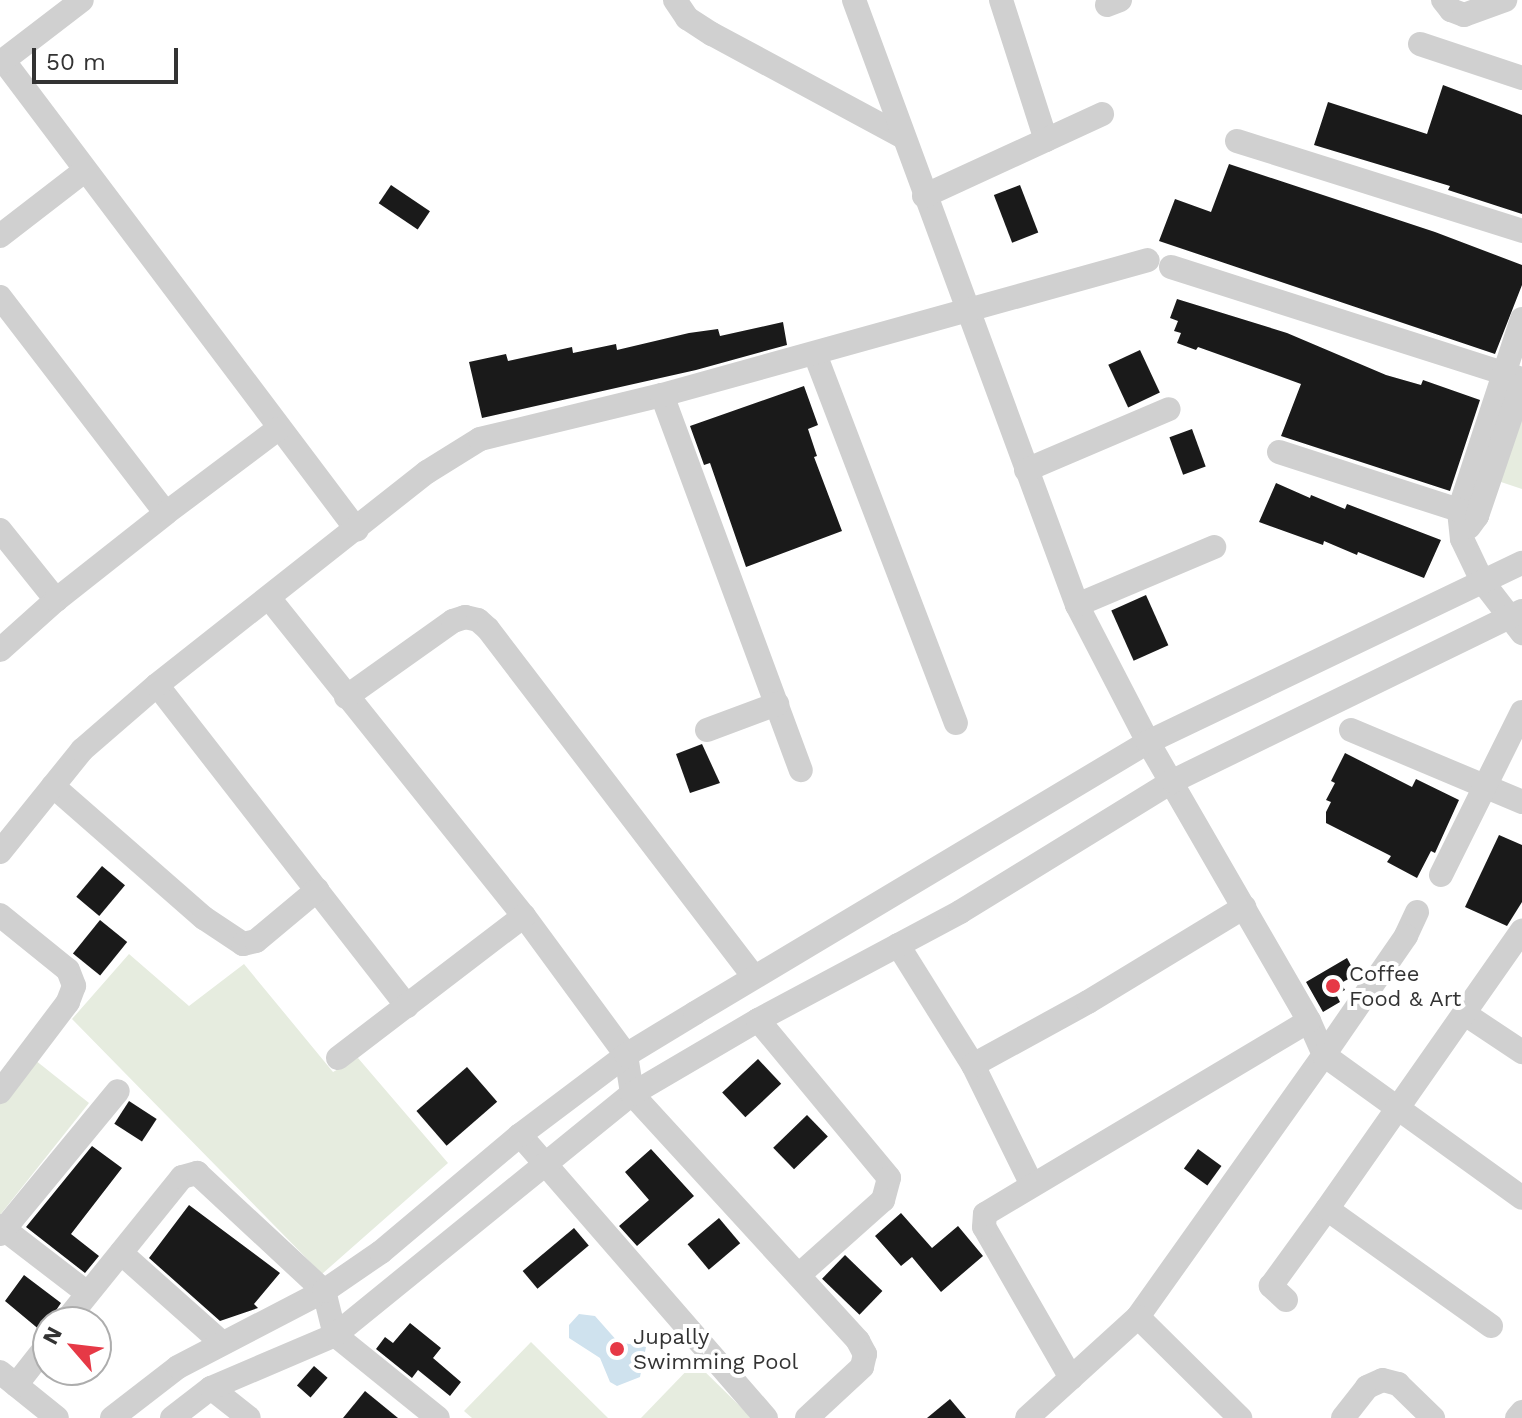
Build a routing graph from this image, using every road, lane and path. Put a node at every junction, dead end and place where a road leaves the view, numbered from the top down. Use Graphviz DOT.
graph roads {
  1 [pos="82,0"];
  2 [pos="675,0"];
  3 [pos="854,0"];
  4 [pos="1001,0"];
  5 [pos="1443,0"];
  6 [pos="1505,0"];
  7 [pos="1420,44"];
  8 [pos="2,62"];
  9 [pos="1522,78"];
  10 [pos="1102,114"];
  11 [pos="903,137"];
  12 [pos="1046,140"];
  13 [pos="1237,141"];
  14 [pos="84,171"];
  15 [pos="924,196"];
  16 [pos="1522,231"];
  17 [pos="0,236"];
  18 [pos="0,297"];
  19 [pos="968,311"];
  20 [pos="1522,319"];
  21 [pos="815,354"];
  22 [pos="1516,379"];
  23 [pos="662,395"];
  24 [pos="1169,409"];
  25 [pos="278,429"];
  26 [pos="1279,452"];
  27 [pos="1026,470"];
  28 [pos="166,513"];
  29 [pos="1468,513"];
  30 [pos="0,530"];
  31 [pos="357,530"];
  32 [pos="1214,547"];
  33 [pos="1522,563"];
  34 [pos="1482,581"];
  35 [pos="269,598"];
  36 [pos="56,600"];
  37 [pos="1077,605"];
  38 [pos="1518,620"];
  39 [pos="0,650"];
  40 [pos="157,685"];
  41 [pos="346,697"];
  42 [pos="777,704"];
  43 [pos="1522,712"];
  44 [pos="956,723"];
  45 [pos="707,730"];
  46 [pos="1351,730"];
  47 [pos="1148,742"];
  48 [pos="801,770"];
  49 [pos="1173,781"];
  50 [pos="1486,785"];
  51 [pos="53,786"];
  52 [pos="1522,802"];
  53 [pos="0,852"];
  54 [pos="1441,875"];
  55 [pos="317,890"];
  56 [pos="1244,907"];
  57 [pos="1417,912"];
  58 [pos="0,915"];
  59 [pos="524,916"];
  60 [pos="1522,931"];
  61 [pos="898,945"];
  62 [pos="754,977"];
  63 [pos="407,1006"];
  64 [pos="1465,1014"];
  65 [pos="758,1020"];
  66 [pos="1309,1021"];
  67 [pos="1522,1052"];
  68 [pos="626,1055"];
  69 [pos="1324,1055"];
  70 [pos="338,1058"];
  71 [pos="973,1065"];
  72 [pos="118,1091"];
  73 [pos="0,1092"];
  74 [pos="632,1094"];
  75 [pos="1397,1110"];
  76 [pos="520,1135"];
  77 [pos="542,1164"];
  78 [pos="1032,1185"];
  79 [pos="1522,1198"];
  80 [pos="1327,1209"];
  81 [pos="1,1229"];
  82 [pos="121,1253"];
  83 [pos="800,1274"];
  84 [pos="324,1291"];
  85 [pos="87,1293"];
  86 [pos="1286,1300"];
  87 [pos="77,1306"];
  88 [pos="1138,1317"];
  89 [pos="1491,1326"];
  90 [pos="335,1335"];
  91 [pos="222,1343"];
  92 [pos="32,1358"];
  93 [pos="1071,1378"];
  94 [pos="8,1379"];
  95 [pos="211,1388"];
  96 [pos="1522,1412"];
  97 [pos="57,1418"];
  98 [pos="112,1418"];
  99 [pos="172,1418"];
  100 [pos="249,1418"];
  101 [pos="438,1418"];
  102 [pos="766,1418"];
  103 [pos="807,1418"];
  104 [pos="1027,1418"];
  105 [pos="1240,1418"];
  106 [pos="1343,1418"];
  107 [pos="1433,1418"];
  108 [pos="1517,1418"];
  1 -- 8 [label="street"];
  2 -- 11 [label="street"];
  3 -- 11 [label="street"];
  4 -- 12 [label="street"];
  5 -- 6 [label="street"];
  7 -- 9 [label="street"];
  8 -- 14 [label="street"];
  10 -- 12 [label="street"];
  11 -- 15 [label="street"];
  12 -- 15 [label="street"];
  13 -- 16 [label="street"];
  14 -- 17 [label="street"];
  14 -- 25 [label="street"];
  15 -- 19 [label="street"];
  18 -- 28 [label="street"];
  19 -- 21 [label="street"];
  19 -- 22 [label="street"];
  19 -- 27 [label="street"];
  20 -- 22 [label="street"];
  21 -- 23 [label="street"];
  21 -- 44 [label="street"];
  22 -- 29 [label="street"];
  23 -- 31 [label="street"];
  23 -- 42 [label="street"];
  24 -- 27 [label="street"];
  25 -- 28 [label="street"];
  25 -- 31 [label="street"];
  26 -- 29 [label="street"];
  27 -- 37 [label="street"];
  28 -- 36 [label="street"];
  29 -- 34 [label="street"];
  30 -- 36 [label="street"];
  31 -- 35 [label="street"];
  32 -- 37 [label="street"];
  33 -- 34 [label="street"];
  34 -- 38 [label="street"];
  34 -- 47 [label="street"];
  35 -- 40 [label="street"];
  35 -- 41 [label="street"];
  36 -- 39 [label="street"];
  37 -- 47 [label="street"];
  38 -- 49 [label="street"];
  40 -- 51 [label="street"];
  40 -- 55 [label="street"];
  41 -- 59 [label="street"];
  41 -- 62 [label="street"];
  42 -- 45 [label="street"];
  42 -- 48 [label="street"];
  43 -- 50 [label="street"];
  46 -- 50 [label="street"];
  47 -- 49 [label="street"];
  47 -- 62 [label="street"];
  49 -- 56 [label="street"];
  49 -- 61 [label="street"];
  50 -- 52 [label="street"];
  50 -- 54 [label="street"];
  51 -- 53 [label="street"];
  51 -- 55 [label="street"];
  55 -- 63 [label="street"];
  56 -- 66 [label="street"];
  56 -- 71 [label="street"];
  57 -- 69 [label="street"];
  58 -- 73 [label="street"];
  59 -- 63 [label="street"];
  59 -- 68 [label="street"];
  60 -- 64 [label="street"];
  61 -- 65 [label="street"];
  61 -- 71 [label="street"];
  62 -- 68 [label="street"];
  63 -- 70 [label="street"];
  64 -- 67 [label="street"];
  64 -- 75 [label="street"];
  65 -- 74 [label="street"];
  65 -- 83 [label="street"];
  66 -- 69 [label="street"];
  66 -- 78 [label="street"];
  68 -- 74 [label="street"];
  68 -- 76 [label="street"];
  69 -- 75 [label="street"];
  69 -- 88 [label="street"];
  71 -- 78 [label="street"];
  72 -- 81 [label="street"];
  74 -- 77 [label="street"];
  74 -- 83 [label="street"];
  75 -- 79 [label="street"];
  75 -- 80 [label="street"];
  76 -- 77 [label="street"];
  76 -- 84 [label="street"];
  77 -- 90 [label="street"];
  77 -- 102 [label="street"];
  78 -- 93 [label="street"];
  80 -- 86 [label="street"];
  80 -- 89 [label="street"];
  81 -- 85 [label="street"];
  82 -- 84 [label="street"];
  82 -- 85 [label="street"];
  82 -- 91 [label="street"];
  83 -- 103 [label="street"];
  84 -- 90 [label="street"];
  84 -- 91 [label="street"];
  85 -- 87 [label="street"];
  88 -- 93 [label="street"];
  88 -- 105 [label="street"];
  90 -- 95 [label="street"];
  90 -- 101 [label="street"];
  91 -- 98 [label="street"];
  92 -- 94 [label="street"];
  93 -- 104 [label="street"];
  94 -- 97 [label="street"];
  95 -- 99 [label="street"];
  95 -- 100 [label="street"];
  96 -- 108 [label="street"];
  106 -- 107 [label="street"];
}
